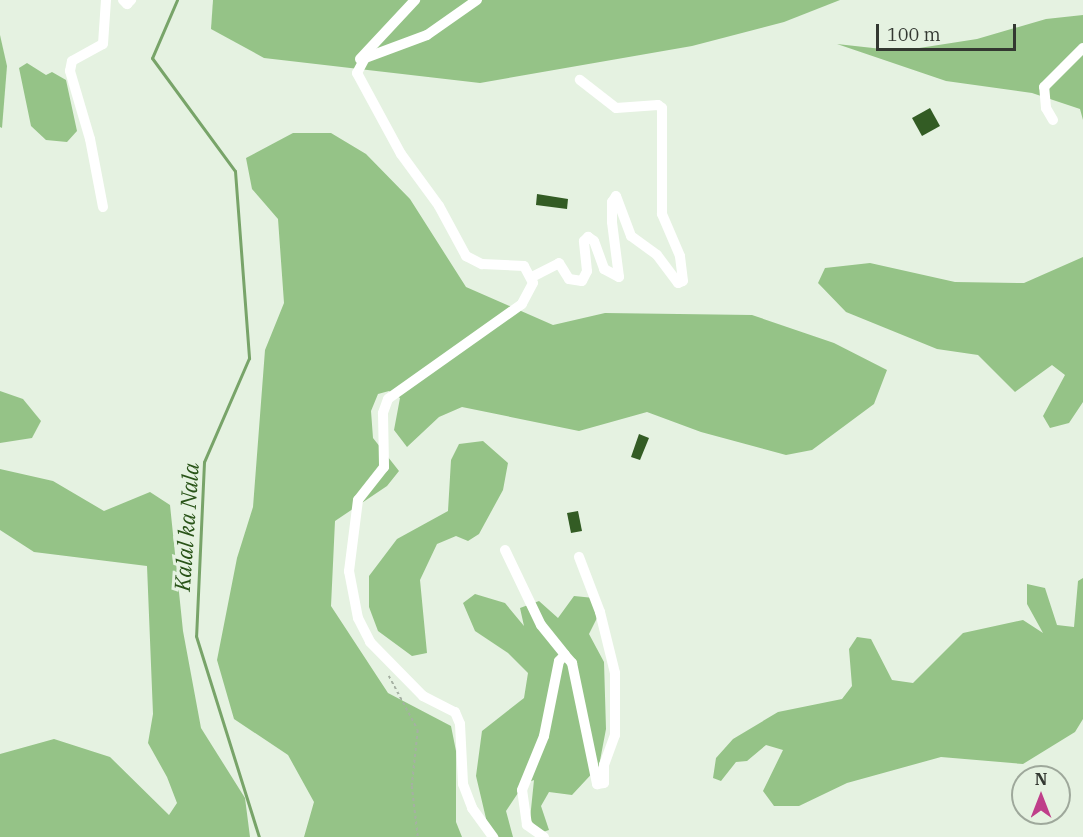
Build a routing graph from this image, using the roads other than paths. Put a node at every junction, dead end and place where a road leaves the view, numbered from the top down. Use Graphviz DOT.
graph roads {
  1 [pos="106,0"];
  2 [pos="123,0"];
  3 [pos="131,0"];
  4 [pos="415,0"];
  5 [pos="477,0"];
  6 [pos="1083,48"];
  7 [pos="357,68"];
  8 [pos="580,80"];
  9 [pos="1053,120"];
  10 [pos="103,207"];
  11 [pos="532,277"];
  12 [pos="505,550"];
  13 [pos="579,557"];
  14 [pos="565,655"];
  15 [pos="493,837"];
  16 [pos="544,837"];
  1 -- 10 [label="street"];
  2 -- 3 [label="street"];
  4 -- 7 [label="street"];
  5 -- 7 [label="street"];
  6 -- 9 [label="street"];
  7 -- 11 [label="street"];
  8 -- 11 [label="street"];
  11 -- 15 [label="street"];
  12 -- 14 [label="street"];
  13 -- 14 [label="street"];
  14 -- 16 [label="street"];
}
